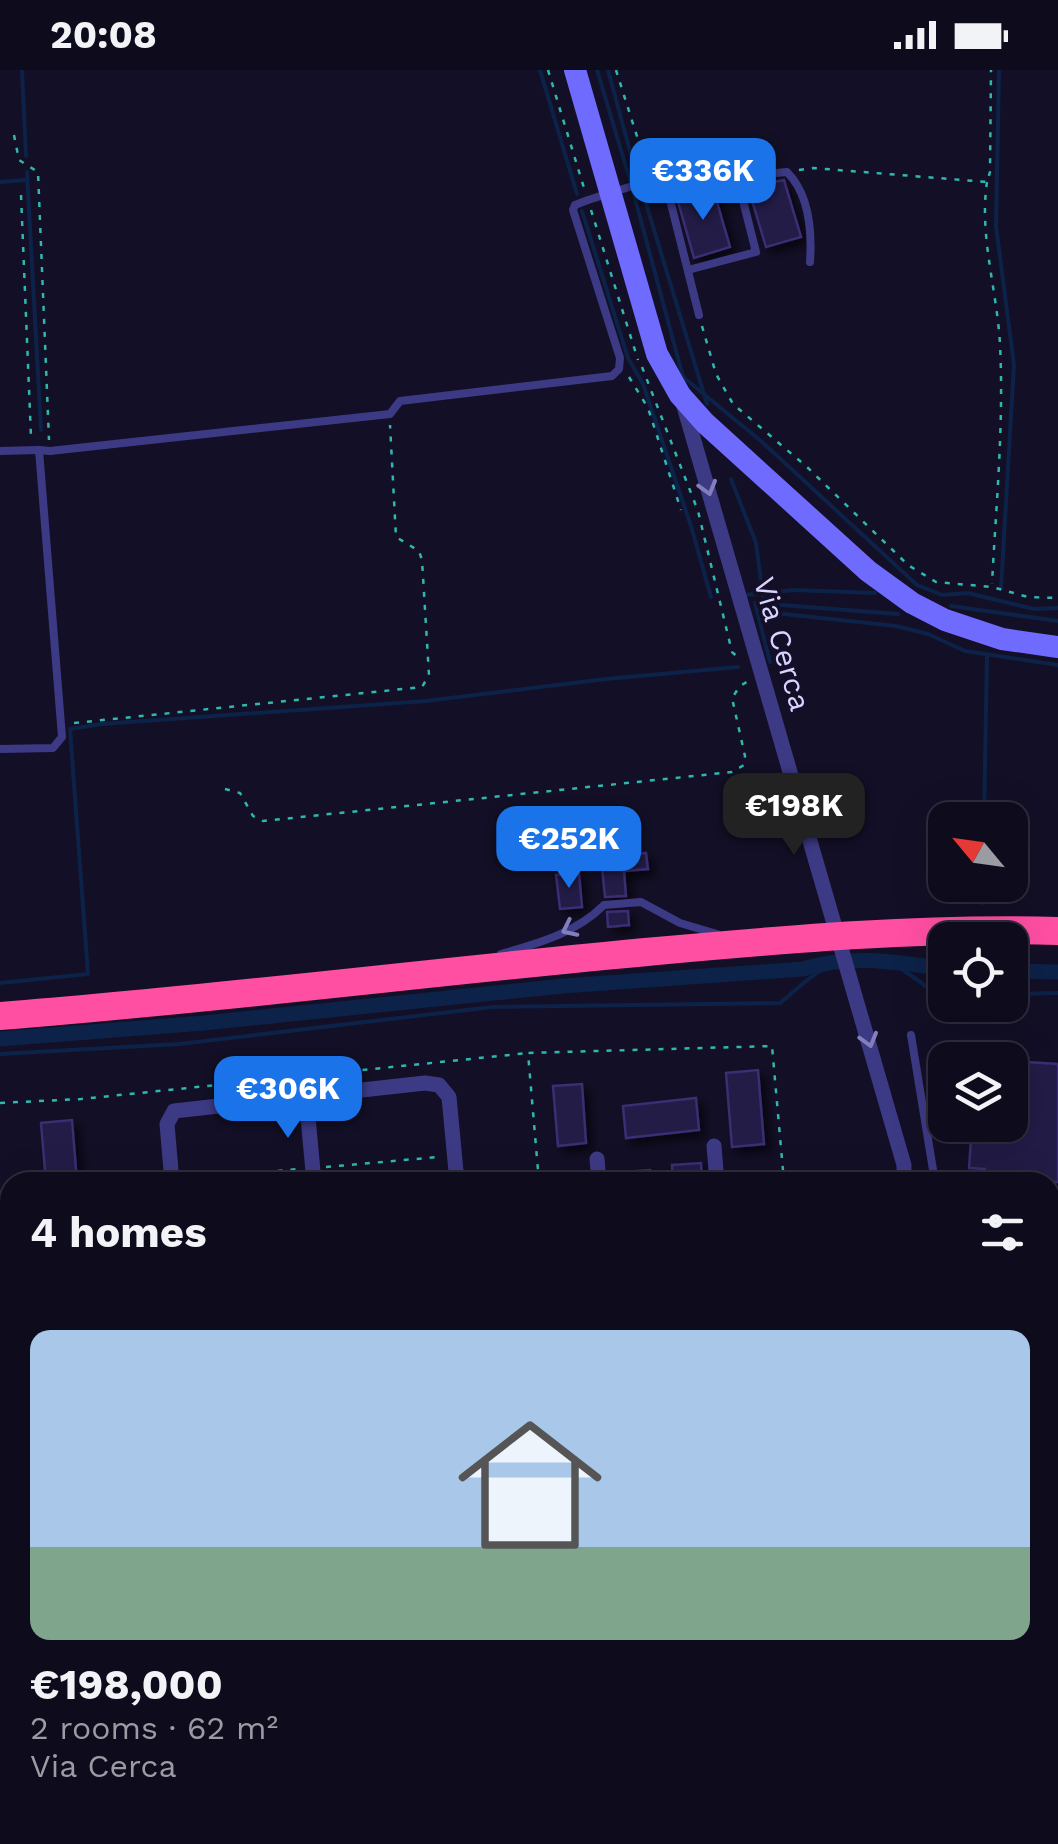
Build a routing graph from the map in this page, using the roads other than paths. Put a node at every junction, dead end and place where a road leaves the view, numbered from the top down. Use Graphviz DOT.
graph roads {
  1 [pos="575,70"];
  2 [pos="664,176"];
  3 [pos="737,177"];
  4 [pos="611,192"];
  5 [pos="810,262"];
  6 [pos="688,270"];
  7 [pos="699,315"];
  8 [pos="680,395"];
  9 [pos="40,450"];
  10 [pos="0,451"];
  11 [pos="1058,647"];
  12 [pos="0,749"];
  13 [pos="1058,930"];
  14 [pos="756,942"];
  15 [pos="470,968"];
  16 [pos="0,1016"];
  17 [pos="911,1035"];
  18 [pos="306,1096"];
  19 [pos="714,1146"];
  20 [pos="598,1159"];
  21 [pos="171,1172"];
  22 [pos="313,1172"];
  23 [pos="456,1172"];
  24 [pos="599,1172"];
  25 [pos="716,1172"];
  26 [pos="904,1172"];
  27 [pos="933,1172"];
  1 -- 4 [label="main road"];
  2 -- 3 [label="lane"];
  2 -- 4 [label="lane"];
  2 -- 6 [label="lane"];
  3 -- 5 [label="lane"];
  3 -- 6 [label="lane"];
  4 -- 8 [label="main road"];
  4 -- 9 [label="lane"];
  6 -- 7 [label="lane"];
  8 -- 11 [label="main road"];
  8 -- 26 [label="street, Via Cerca, one-way"];
  9 -- 10 [label="lane"];
  9 -- 12 [label="lane"];
  13 -- 14 [label="highway"];
  14 -- 15 [label="highway"];
  14 -- 15 [label="lane, one-way"];
  15 -- 16 [label="highway"];
  17 -- 27 [label="lane"];
  18 -- 21 [label="street"];
  18 -- 22 [label="street"];
  18 -- 23 [label="street"];
  19 -- 25 [label="street"];
  20 -- 24 [label="street"];
}
